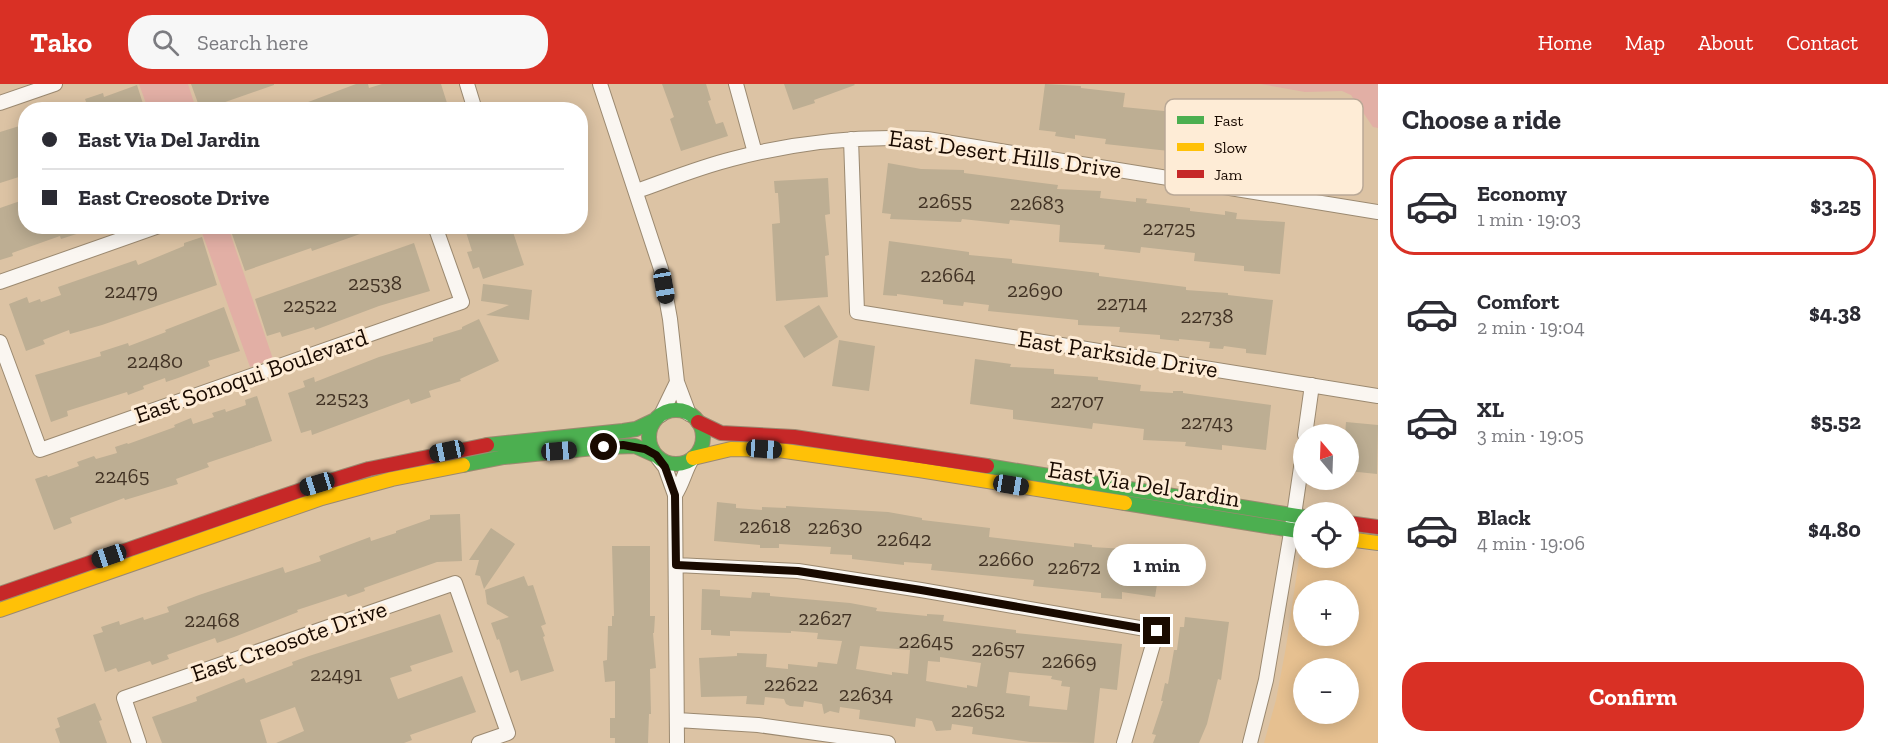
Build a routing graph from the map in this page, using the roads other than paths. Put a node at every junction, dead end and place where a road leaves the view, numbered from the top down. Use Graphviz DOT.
graph roads {
  1 [pos="55,84"];
  2 [pos="466,84"];
  3 [pos="600,84"];
  4 [pos="736,84"];
  5 [pos="472,102"];
  6 [pos="0,103"];
  7 [pos="851,139"];
  8 [pos="755,153"];
  9 [pos="1165,178"];
  10 [pos="637,191"];
  11 [pos="1273,195"];
  12 [pos="1378,212"];
  13 [pos="136,234"];
  14 [pos="438,234"];
  15 [pos="0,282"];
  16 [pos="0,342"];
  17 [pos="677,382"];
  18 [pos="1312,385"];
  19 [pos="1378,396"];
  20 [pos="658,418"];
  21 [pos="694,418"];
  22 [pos="1307,424"];
  23 [pos="657,456"];
  24 [pos="693,458"];
  25 [pos="675,495"];
  26 [pos="1293,515"];
  27 [pos="1359,524"];
  28 [pos="1378,527"];
  29 [pos="1293,530"];
  30 [pos="1359,540"];
  31 [pos="1378,543"];
  32 [pos="1293,550"];
  33 [pos="676,565"];
  34 [pos="0,594"];
  35 [pos="0,610"];
  36 [pos="676,720"];
  37 [pos="139,743"];
  38 [pos="478,743"];
  39 [pos="677,743"];
  40 [pos="888,743"];
  41 [pos="1124,743"];
  42 [pos="1250,743"];
  1 -- 6 [label="street"];
  2 -- 5 [label="street"];
  3 -- 10 [label="street"];
  4 -- 8 [label="street"];
  7 -- 8 [label="street, East Desert Hills Drive"];
  7 -- 9 [label="street, East Desert Hills Drive"];
  7 -- 18 [label="street, East Parkside Drive"];
  8 -- 10 [label="street, East Desert Hills Drive"];
  10 -- 17 [label="street"];
  11 -- 12 [label="street, East Desert Hills Drive"];
  13 -- 15 [label="street"];
  14 -- 16 [label="street, East Sonoqui Boulevard"];
  17 -- 20 [label="street"];
  17 -- 21 [label="street"];
  18 -- 19 [label="street, East Parkside Drive"];
  18 -- 22 [label="street"];
  20 -- 21 [label="street"];
  20 -- 23 [label="street"];
  20 -- 34 [label="street"];
  21 -- 24 [label="street"];
  21 -- 26 [label="street, East Via Del Jardin"];
  23 -- 24 [label="street"];
  23 -- 25 [label="street"];
  23 -- 35 [label="street"];
  24 -- 25 [label="street"];
  24 -- 29 [label="street, East Via Del Jardin"];
  25 -- 33 [label="street"];
  27 -- 28 [label="street"];
  30 -- 31 [label="street"];
  32 -- 42 [label="street"];
  33 -- 36 [label="street"];
  33 -- 41 [label="street"];
  36 -- 39 [label="street"];
  36 -- 40 [label="street"];
  37 -- 38 [label="street, East Creosote Drive"];
}
